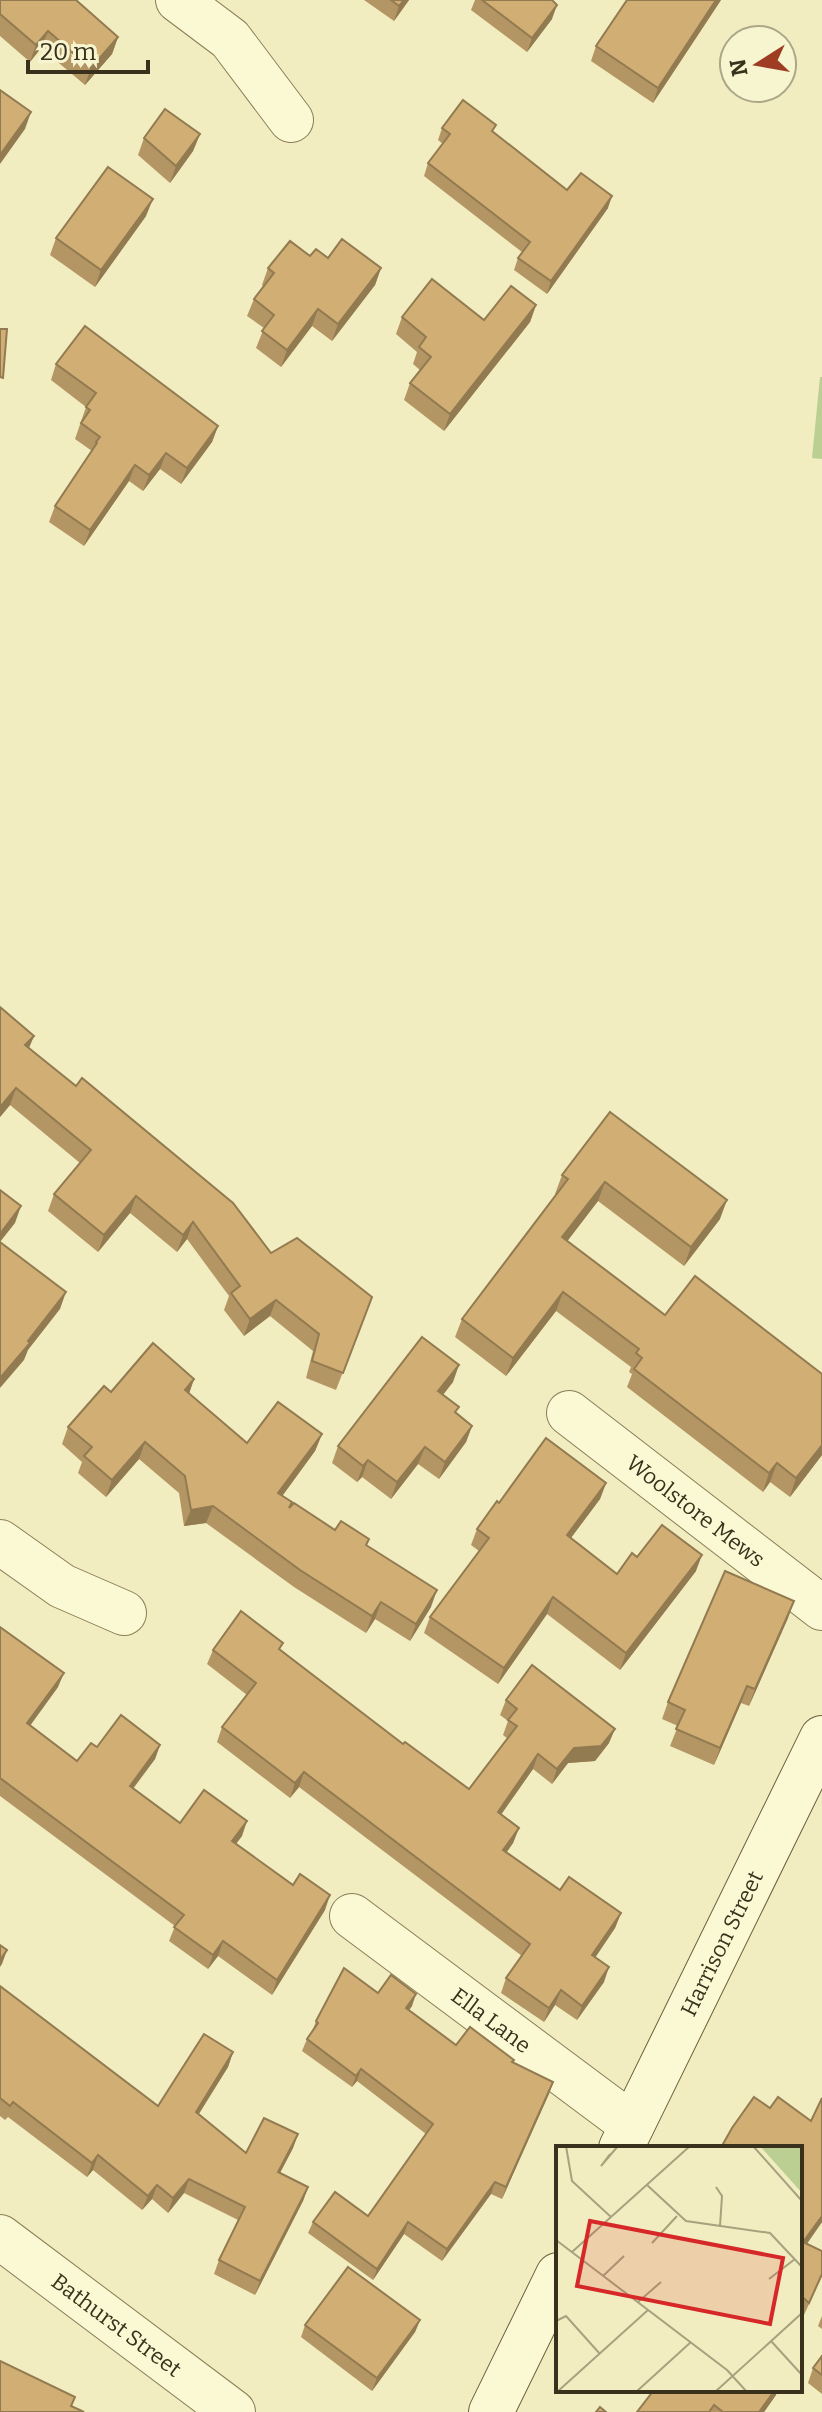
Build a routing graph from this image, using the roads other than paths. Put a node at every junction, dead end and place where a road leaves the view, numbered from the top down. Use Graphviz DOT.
graph roads {
  1 [pos="178,0"];
  2 [pos="291,120"];
  3 [pos="569,1413"];
  4 [pos="0,1542"];
  5 [pos="822,1608"];
  6 [pos="124,1613"];
  7 [pos="822,1738"];
  8 [pos="352,1916"];
  9 [pos="626,2136"];
  10 [pos="0,2237"];
  11 [pos="556,2279"];
  12 [pos="233,2412"];
  13 [pos="491,2412"];
  1 -- 2 [label="street"];
  3 -- 5 [label="street, Woolstore Mews"];
  4 -- 6 [label="street"];
  7 -- 9 [label="street, Harrison Street"];
  8 -- 9 [label="street, Ella Lane"];
  10 -- 12 [label="street, Bathurst Street"];
  11 -- 13 [label="street"];
}
